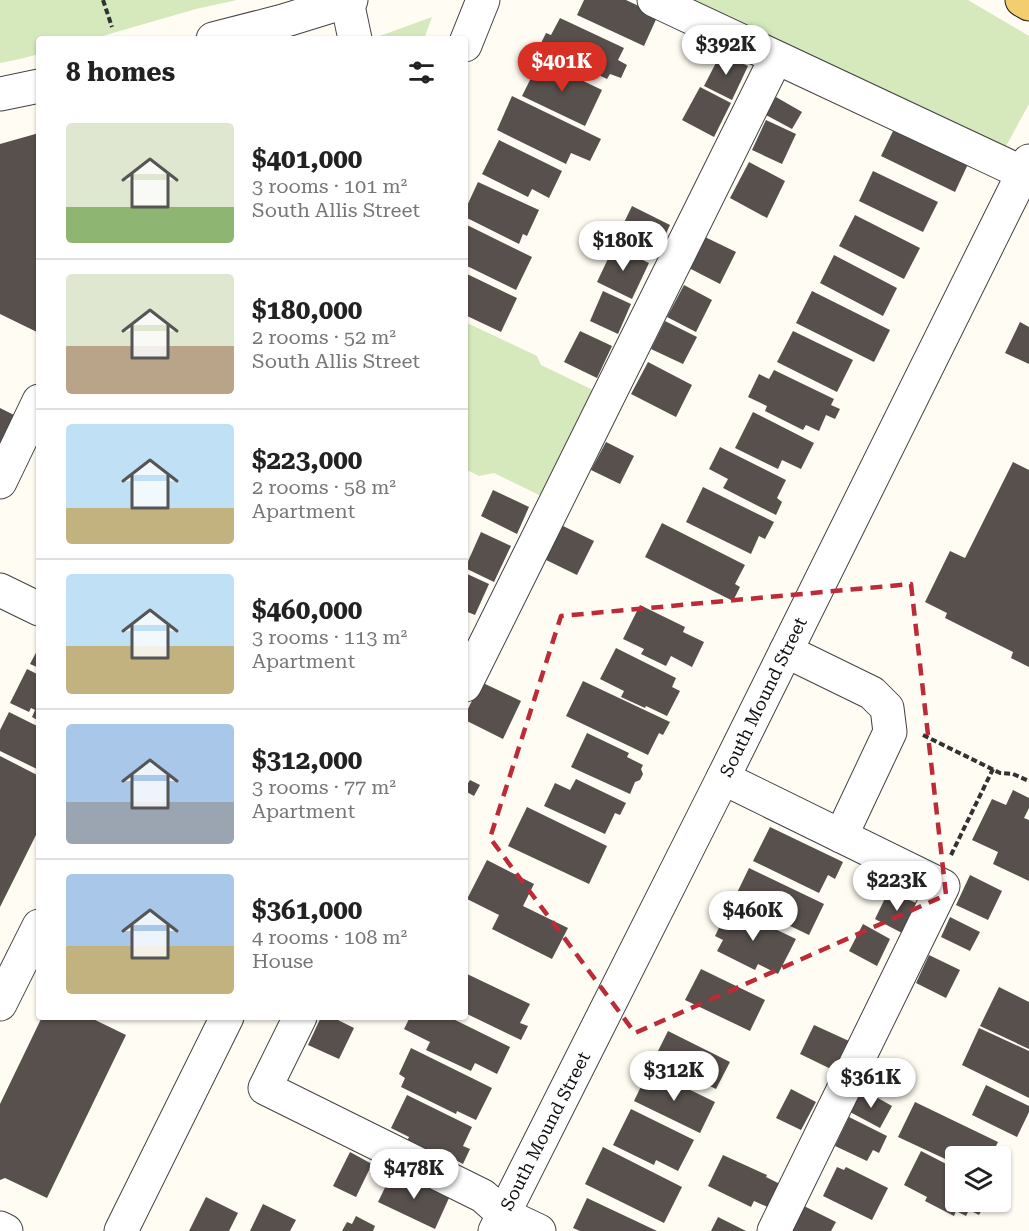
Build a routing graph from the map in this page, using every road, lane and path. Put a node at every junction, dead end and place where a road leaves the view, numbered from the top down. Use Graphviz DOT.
graph roads {
  1 [pos="103,0"];
  2 [pos="483,0"];
  3 [pos="654,0"];
  4 [pos="1022,0"];
  5 [pos="349,1"];
  6 [pos="1029,4"];
  7 [pos="280,10"];
  8 [pos="112,27"];
  9 [pos="220,36"];
  10 [pos="355,36"];
  11 [pos="468,38"];
  12 [pos="776,58"];
  13 [pos="36,87"];
  14 [pos="0,94"];
  15 [pos="1026,167"];
  16 [pos="1019,207"];
  17 [pos="36,407"];
  18 [pos="0,482"];
  19 [pos="0,590"];
  20 [pos="36,608"];
  21 [pos="786,651"];
  22 [pos="468,679"];
  23 [pos="888,718"];
  24 [pos="993,769"];
  25 [pos="723,778"];
  26 [pos="1029,781"];
  27 [pos="841,836"];
  28 [pos="937,883"];
  29 [pos="36,932"];
  30 [pos="0,1004"];
  31 [pos="226,1020"];
  32 [pos="299,1020"];
  33 [pos="499,1222"];
  34 [pos="0,1228"];
  35 [pos="6,1231"];
  36 [pos="121,1231"];
  37 [pos="539,1231"];
  38 [pos="774,1231"];
  1 -- 8 [label="path"];
  2 -- 11 [label="street"];
  3 -- 12 [label="street"];
  4 -- 6 [label="main road"];
  5 -- 7 [label="street"];
  5 -- 10 [label="street"];
  7 -- 9 [label="street"];
  12 -- 15 [label="street"];
  12 -- 22 [label="street"];
  13 -- 14 [label="street"];
  15 -- 16 [label="street, South Mound Street"];
  16 -- 21 [label="street, South Mound Street"];
  17 -- 18 [label="street"];
  19 -- 20 [label="street"];
  21 -- 23 [label="street"];
  21 -- 25 [label="street, South Mound Street"];
  23 -- 24 [label="path"];
  23 -- 27 [label="street"];
  24 -- 26 [label="path"];
  24 -- 28 [label="path"];
  25 -- 27 [label="street"];
  25 -- 33 [label="street, South Mound Street"];
  27 -- 28 [label="street"];
  28 -- 38 [label="street"];
  29 -- 30 [label="street"];
  31 -- 36 [label="street"];
  32 -- 33 [label="street"];
  33 -- 37 [label="street"];
  34 -- 35 [label="street"];
}
